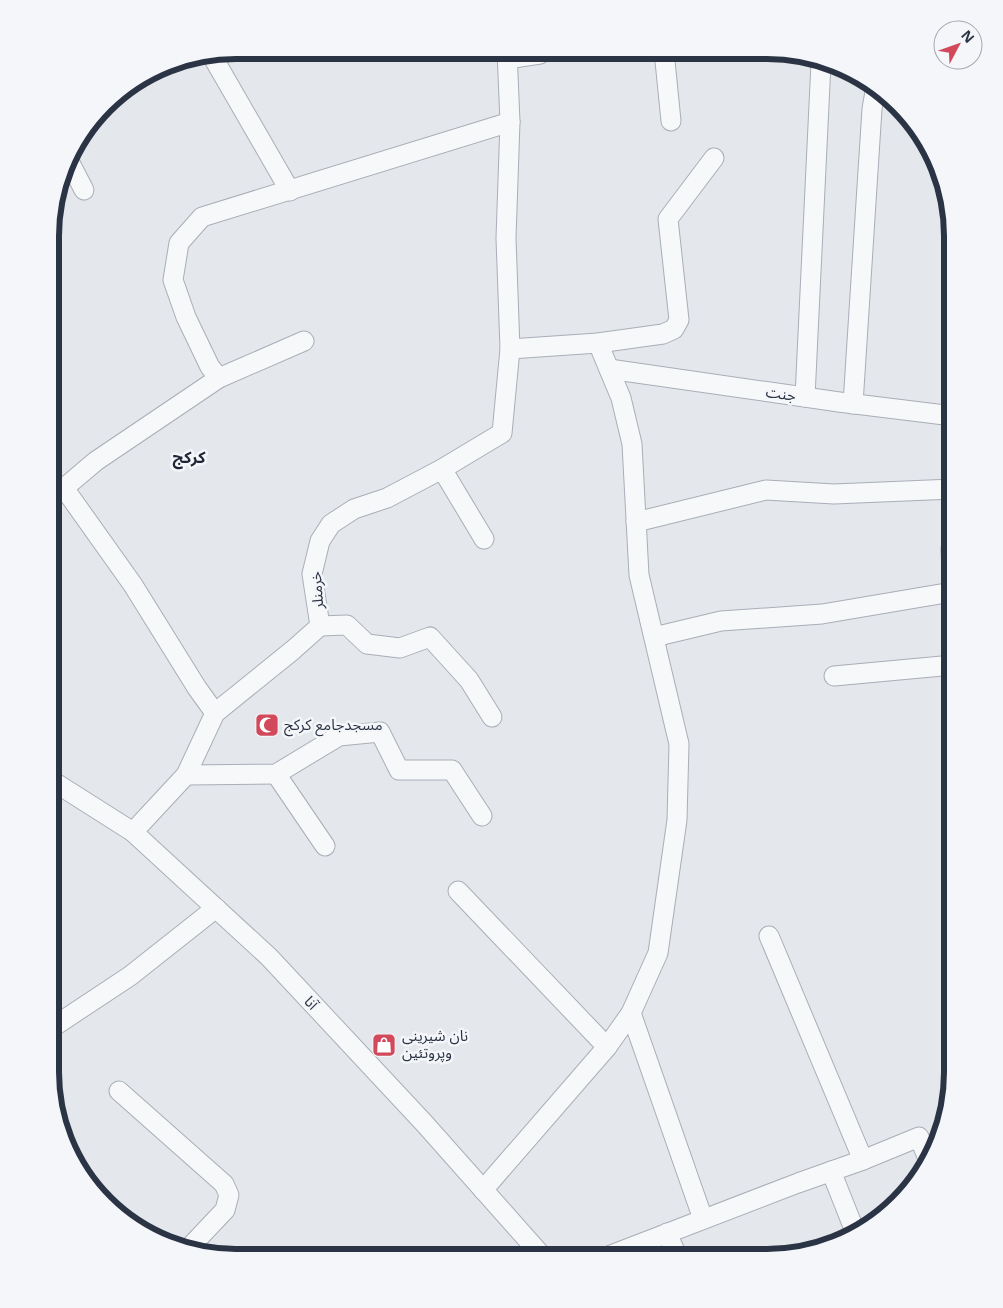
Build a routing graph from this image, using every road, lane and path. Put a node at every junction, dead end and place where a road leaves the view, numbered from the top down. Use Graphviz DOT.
graph roads {
  1 [pos="507,59"];
  2 [pos="665,59"];
  3 [pos="214,60"];
  4 [pos="821,67"];
  5 [pos="874,95"];
  6 [pos="671,121"];
  7 [pos="510,122"];
  8 [pos="714,158"];
  9 [pos="72,167"];
  10 [pos="84,190"];
  11 [pos="290,191"];
  12 [pos="304,341"];
  13 [pos="598,343"];
  14 [pos="510,349"];
  15 [pos="609,369"];
  16 [pos="219,378"];
  17 [pos="805,397"];
  18 [pos="854,404"];
  19 [pos="944,415"];
  20 [pos="442,469"];
  21 [pos="944,489"];
  22 [pos="59,492"];
  23 [pos="59,494"];
  24 [pos="636,522"];
  25 [pos="484,539"];
  26 [pos="944,595"];
  27 [pos="320,626"];
  28 [pos="654,637"];
  29 [pos="944,666"];
  30 [pos="834,676"];
  31 [pos="215,713"];
  32 [pos="492,717"];
  33 [pos="186,774"];
  34 [pos="276,774"];
  35 [pos="59,786"];
  36 [pos="482,816"];
  37 [pos="133,832"];
  38 [pos="326,846"];
  39 [pos="458,891"];
  40 [pos="216,908"];
  41 [pos="769,936"];
  42 [pos="631,1013"];
  43 [pos="59,1022"];
  44 [pos="607,1047"];
  45 [pos="119,1091"];
  46 [pos="925,1152"];
  47 [pos="863,1160"];
  48 [pos="831,1171"];
  49 [pos="483,1190"];
  50 [pos="703,1219"];
  51 [pos="853,1227"];
  52 [pos="667,1233"];
  53 [pos="193,1244"];
  54 [pos="537,1249"];
  55 [pos="627,1249"];
  56 [pos="674,1249"];
  1 -- 7 [label="street"];
  2 -- 6 [label="street"];
  3 -- 11 [label="street"];
  4 -- 17 [label="street"];
  5 -- 18 [label="street"];
  7 -- 11 [label="street"];
  7 -- 14 [label="street"];
  8 -- 13 [label="street"];
  9 -- 10 [label="street"];
  11 -- 16 [label="street"];
  12 -- 16 [label="street"];
  13 -- 14 [label="street"];
  13 -- 15 [label="street"];
  14 -- 20 [label="street, خرمنلر"];
  15 -- 17 [label="street, جنت"];
  15 -- 24 [label="street"];
  16 -- 22 [label="street"];
  17 -- 18 [label="street, جنت"];
  18 -- 19 [label="street, جنت"];
  20 -- 25 [label="street"];
  20 -- 27 [label="street, خرمنلر"];
  21 -- 24 [label="street"];
  23 -- 31 [label="street"];
  24 -- 28 [label="street"];
  26 -- 28 [label="street"];
  27 -- 31 [label="street, خرمنلر"];
  27 -- 32 [label="street"];
  28 -- 42 [label="street"];
  29 -- 30 [label="street"];
  31 -- 33 [label="street, خرمنلر"];
  33 -- 34 [label="street"];
  33 -- 37 [label="street, خرمنلر"];
  34 -- 36 [label="street"];
  34 -- 38 [label="street"];
  35 -- 37 [label="street, آنا"];
  37 -- 40 [label="street, آنا"];
  39 -- 44 [label="street"];
  40 -- 43 [label="street"];
  40 -- 49 [label="street, آنا"];
  41 -- 47 [label="street"];
  42 -- 44 [label="street"];
  42 -- 50 [label="street"];
  44 -- 49 [label="street"];
  45 -- 53 [label="street"];
  46 -- 47 [label="street"];
  47 -- 48 [label="street"];
  48 -- 50 [label="street"];
  48 -- 51 [label="street"];
  49 -- 54 [label="street, آنا"];
  50 -- 52 [label="street"];
  52 -- 55 [label="street"];
  52 -- 56 [label="street"];
}
